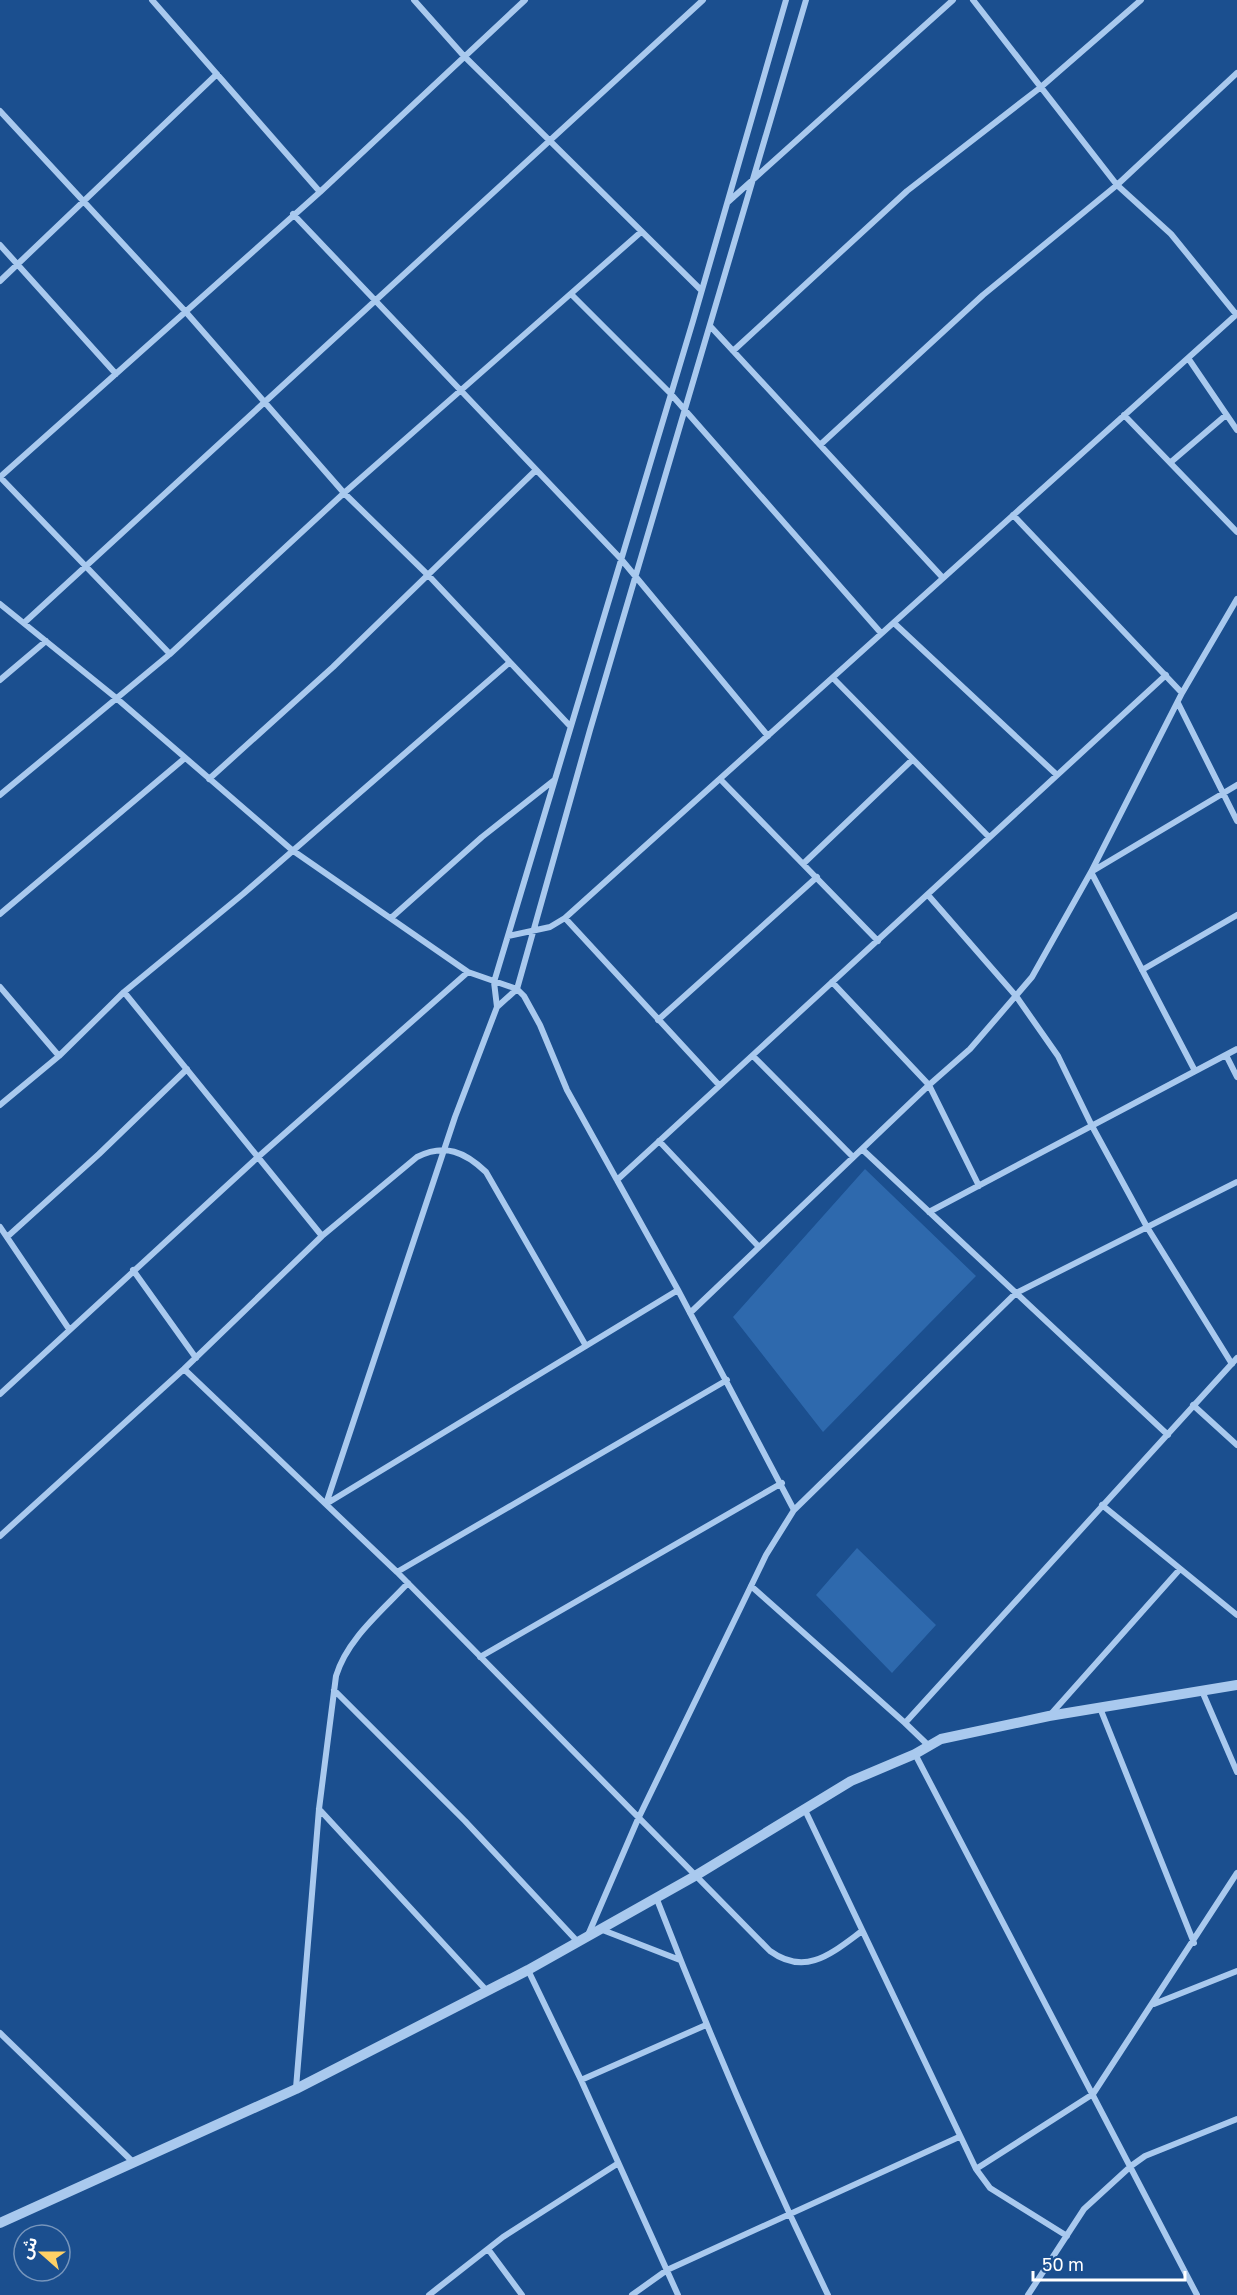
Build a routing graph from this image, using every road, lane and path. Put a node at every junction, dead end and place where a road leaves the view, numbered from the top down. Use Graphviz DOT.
graph roads {
  1 [pos="152,0"];
  2 [pos="414,0"];
  3 [pos="525,0"];
  4 [pos="703,0"];
  5 [pos="786,0"];
  6 [pos="806,0"];
  7 [pos="953,0"];
  8 [pos="973,0"];
  9 [pos="1140,0"];
  10 [pos="463,55"];
  11 [pos="217,74"];
  12 [pos="1237,74"];
  13 [pos="1041,87"];
  14 [pos="0,111"];
  15 [pos="549,140"];
  16 [pos="755,176"];
  17 [pos="1117,184"];
  18 [pos="320,192"];
  19 [pos="83,201"];
  20 [pos="728,203"];
  21 [pos="293,214"];
  22 [pos="641,232"];
  23 [pos="0,245"];
  24 [pos="18,264"];
  25 [pos="0,281"];
  26 [pos="701,290"];
  27 [pos="571,294"];
  28 [pos="375,299"];
  29 [pos="185,311"];
  30 [pos="1237,314"];
  31 [pos="711,327"];
  32 [pos="733,351"];
  33 [pos="1188,358"];
  34 [pos="116,374"];
  35 [pos="460,391"];
  36 [pos="670,393"];
  37 [pos="264,402"];
  38 [pos="686,410"];
  39 [pos="1226,414"];
  40 [pos="1124,415"];
  41 [pos="1237,430"];
  42 [pos="820,445"];
  43 [pos="1171,462"];
  44 [pos="536,470"];
  45 [pos="0,477"];
  46 [pos="344,493"];
  47 [pos="1013,515"];
  48 [pos="1237,532"];
  49 [pos="621,559"];
  50 [pos="86,566"];
  51 [pos="429,576"];
  52 [pos="944,578"];
  53 [pos="636,579"];
  54 [pos="1237,599"];
  55 [pos="0,604"];
  56 [pos="25,622"];
  57 [pos="894,623"];
  58 [pos="881,633"];
  59 [pos="46,641"];
  60 [pos="170,654"];
  61 [pos="509,663"];
  62 [pos="1166,675"];
  63 [pos="832,678"];
  64 [pos="0,680"];
  65 [pos="1182,693"];
  66 [pos="116,698"];
  67 [pos="1178,703"];
  68 [pos="570,726"];
  69 [pos="768,736"];
  70 [pos="185,758"];
  71 [pos="912,760"];
  72 [pos="1058,775"];
  73 [pos="209,779"];
  74 [pos="721,780"];
  75 [pos="554,781"];
  76 [pos="1237,785"];
  77 [pos="1223,793"];
  78 [pos="0,795"];
  79 [pos="1237,821"];
  80 [pos="989,837"];
  81 [pos="292,850"];
  82 [pos="803,864"];
  83 [pos="1091,872"];
  84 [pos="817,877"];
  85 [pos="927,895"];
  86 [pos="0,914"];
  87 [pos="1237,915"];
  88 [pos="391,918"];
  89 [pos="565,918"];
  90 [pos="534,931"];
  91 [pos="507,936"];
  92 [pos="878,941"];
  93 [pos="1142,970"];
  94 [pos="468,972"];
  95 [pos="494,982"];
  96 [pos="832,982"];
  97 [pos="0,987"];
  98 [pos="517,989"];
  99 [pos="124,992"];
  100 [pos="1016,996"];
  101 [pos="497,1007"];
  102 [pos="658,1020"];
  103 [pos="1237,1049"];
  104 [pos="1226,1055"];
  105 [pos="59,1056"];
  106 [pos="753,1056"];
  107 [pos="186,1069"];
  108 [pos="1195,1071"];
  109 [pos="1237,1077"];
  110 [pos="719,1085"];
  111 [pos="929,1085"];
  112 [pos="0,1105"];
  113 [pos="1092,1126"];
  114 [pos="659,1141"];
  115 [pos="445,1149"];
  116 [pos="863,1150"];
  117 [pos="258,1157"];
  118 [pos="853,1157"];
  119 [pos="617,1180"];
  120 [pos="1237,1182"];
  121 [pos="979,1186"];
  122 [pos="929,1212"];
  123 [pos="0,1227"];
  124 [pos="1148,1227"];
  125 [pos="322,1236"];
  126 [pos="7,1237"];
  127 [pos="759,1247"];
  128 [pos="133,1270"];
  129 [pos="678,1290"];
  130 [pos="1016,1293"];
  131 [pos="690,1313"];
  132 [pos="69,1329"];
  133 [pos="586,1346"];
  134 [pos="196,1358"];
  135 [pos="1237,1358"];
  136 [pos="1232,1364"];
  137 [pos="184,1369"];
  138 [pos="727,1380"];
  139 [pos="0,1394"];
  140 [pos="1193,1405"];
  141 [pos="1168,1436"];
  142 [pos="1237,1444"];
  143 [pos="782,1483"];
  144 [pos="326,1504"];
  145 [pos="1102,1505"];
  146 [pos="794,1510"];
  147 [pos="0,1536"];
  148 [pos="1180,1569"];
  149 [pos="397,1572"];
  150 [pos="408,1583"];
  151 [pos="751,1586"];
  152 [pos="1237,1615"];
  153 [pos="480,1657"];
  154 [pos="1237,1685"];
  155 [pos="334,1690"];
  156 [pos="1202,1691"];
  157 [pos="1100,1707"];
  158 [pos="1049,1716"];
  159 [pos="905,1723"];
  160 [pos="929,1746"];
  161 [pos="915,1754"];
  162 [pos="1237,1772"];
  163 [pos="804,1808"];
  164 [pos="319,1809"];
  165 [pos="638,1819"];
  166 [pos="1237,1874"];
  167 [pos="695,1876"];
  168 [pos="656,1898"];
  169 [pos="600,1929"];
  170 [pos="862,1931"];
  171 [pos="588,1935"];
  172 [pos="577,1941"];
  173 [pos="1194,1943"];
  174 [pos="680,1960"];
  175 [pos="528,1970"];
  176 [pos="1237,1971"];
  177 [pos="487,1990"];
  178 [pos="1153,2005"];
  179 [pos="705,2025"];
  180 [pos="0,2033"];
  181 [pos="581,2080"];
  182 [pos="296,2088"];
  183 [pos="1093,2094"];
  184 [pos="1237,2120"];
  185 [pos="958,2137"];
  186 [pos="135,2164"];
  187 [pos="617,2164"];
  188 [pos="1131,2166"];
  189 [pos="976,2169"];
  190 [pos="789,2215"];
  191 [pos="0,2223"];
  192 [pos="1067,2236"];
  193 [pos="488,2249"];
  194 [pos="667,2270"];
  195 [pos="429,2295"];
  196 [pos="522,2295"];
  197 [pos="632,2295"];
  198 [pos="678,2295"];
  199 [pos="828,2295"];
  200 [pos="1028,2295"];
  201 [pos="1197,2295"];
  1 -- 11 [label="street"];
  2 -- 10 [label="street"];
  3 -- 10 [label="street"];
  4 -- 15 [label="street"];
  5 -- 20 [label="street"];
  6 -- 16 [label="street"];
  7 -- 16 [label="street"];
  8 -- 13 [label="street"];
  9 -- 13 [label="street"];
  10 -- 15 [label="street"];
  10 -- 18 [label="street"];
  11 -- 18 [label="street"];
  11 -- 19 [label="street"];
  12 -- 17 [label="street"];
  13 -- 17 [label="street"];
  13 -- 32 [label="street"];
  14 -- 19 [label="street"];
  15 -- 22 [label="street"];
  15 -- 28 [label="street"];
  16 -- 20 [label="street"];
  16 -- 31 [label="street"];
  17 -- 30 [label="street"];
  17 -- 42 [label="street"];
  18 -- 21 [label="street"];
  19 -- 24 [label="street"];
  19 -- 29 [label="street"];
  20 -- 26 [label="street"];
  21 -- 28 [label="street"];
  21 -- 29 [label="street"];
  22 -- 26 [label="street"];
  22 -- 27 [label="street"];
  23 -- 24 [label="street"];
  24 -- 25 [label="street"];
  24 -- 34 [label="street"];
  26 -- 36 [label="street"];
  27 -- 35 [label="street"];
  27 -- 36 [label="street"];
  28 -- 35 [label="street"];
  28 -- 37 [label="street"];
  29 -- 34 [label="street"];
  29 -- 37 [label="street"];
  30 -- 33 [label="street"];
  31 -- 32 [label="street"];
  31 -- 38 [label="street"];
  32 -- 42 [label="street"];
  33 -- 39 [label="street"];
  33 -- 40 [label="street"];
  34 -- 45 [label="street"];
  35 -- 44 [label="street"];
  35 -- 46 [label="street"];
  36 -- 38 [label="street"];
  36 -- 49 [label="street"];
  37 -- 46 [label="street"];
  37 -- 50 [label="street"];
  38 -- 53 [label="street"];
  38 -- 58 [label="street"];
  39 -- 41 [label="street"];
  39 -- 43 [label="street"];
  40 -- 43 [label="street"];
  40 -- 47 [label="street"];
  42 -- 52 [label="street"];
  43 -- 48 [label="street"];
  44 -- 49 [label="street"];
  44 -- 51 [label="street"];
  45 -- 50 [label="street"];
  46 -- 51 [label="street"];
  46 -- 60 [label="street"];
  47 -- 52 [label="street"];
  47 -- 62 [label="street"];
  49 -- 53 [label="street"];
  49 -- 68 [label="street"];
  50 -- 56 [label="street"];
  50 -- 60 [label="street"];
  51 -- 61 [label="street"];
  51 -- 73 [label="street"];
  52 -- 57 [label="street"];
  53 -- 69 [label="street"];
  53 -- 90 [label="street"];
  54 -- 65 [label="street"];
  55 -- 56 [label="street"];
  56 -- 59 [label="street"];
  57 -- 58 [label="street"];
  57 -- 72 [label="street"];
  58 -- 63 [label="street"];
  59 -- 64 [label="street"];
  59 -- 66 [label="street"];
  60 -- 66 [label="street"];
  61 -- 68 [label="street"];
  61 -- 81 [label="street"];
  62 -- 65 [label="street"];
  62 -- 72 [label="street"];
  63 -- 69 [label="street"];
  63 -- 71 [label="street"];
  65 -- 67 [label="street"];
  66 -- 70 [label="street"];
  66 -- 78 [label="street"];
  67 -- 77 [label="street"];
  67 -- 83 [label="street"];
  68 -- 75 [label="street"];
  69 -- 74 [label="street"];
  70 -- 73 [label="street"];
  70 -- 86 [label="street"];
  71 -- 80 [label="street"];
  71 -- 82 [label="street"];
  72 -- 80 [label="street"];
  73 -- 81 [label="street"];
  74 -- 82 [label="street"];
  74 -- 89 [label="street"];
  75 -- 88 [label="street"];
  75 -- 91 [label="street"];
  76 -- 77 [label="street"];
  77 -- 79 [label="street"];
  77 -- 83 [label="street"];
  80 -- 85 [label="street"];
  81 -- 88 [label="street"];
  81 -- 99 [label="street"];
  82 -- 84 [label="street"];
  83 -- 93 [label="street"];
  83 -- 100 [label="street"];
  84 -- 92 [label="street"];
  84 -- 102 [label="street"];
  85 -- 92 [label="street"];
  85 -- 100 [label="street"];
  87 -- 93 [label="street"];
  88 -- 94 [label="street"];
  89 -- 90 [label="street"];
  89 -- 102 [label="street"];
  90 -- 91 [label="street"];
  90 -- 98 [label="street"];
  91 -- 95 [label="street"];
  92 -- 96 [label="street"];
  93 -- 108 [label="street"];
  94 -- 95 [label="street"];
  94 -- 117 [label="street"];
  95 -- 98 [label="street"];
  95 -- 101 [label="street"];
  96 -- 106 [label="street"];
  96 -- 111 [label="street"];
  97 -- 105 [label="street"];
  98 -- 101 [label="street"];
  98 -- 119 [label="street"];
  99 -- 105 [label="street"];
  99 -- 107 [label="street"];
  100 -- 111 [label="street"];
  100 -- 113 [label="street"];
  101 -- 115 [label="street"];
  102 -- 110 [label="street"];
  103 -- 104 [label="street"];
  104 -- 108 [label="street"];
  104 -- 109 [label="street"];
  105 -- 112 [label="street"];
  106 -- 110 [label="street"];
  106 -- 118 [label="street"];
  107 -- 117 [label="street"];
  107 -- 126 [label="street"];
  108 -- 113 [label="street"];
  110 -- 114 [label="street"];
  111 -- 116 [label="street"];
  111 -- 121 [label="street"];
  113 -- 121 [label="street"];
  113 -- 124 [label="street"];
  114 -- 119 [label="street"];
  114 -- 127 [label="street"];
  115 -- 125 [label="street"];
  115 -- 133 [label="street"];
  115 -- 144 [label="street"];
  116 -- 118 [label="street"];
  116 -- 122 [label="street"];
  117 -- 125 [label="street"];
  117 -- 128 [label="street"];
  118 -- 127 [label="street"];
  119 -- 129 [label="street"];
  120 -- 124 [label="street"];
  121 -- 122 [label="street"];
  122 -- 130 [label="street"];
  123 -- 126 [label="street"];
  124 -- 130 [label="street"];
  124 -- 136 [label="street"];
  125 -- 134 [label="street"];
  126 -- 132 [label="street"];
  127 -- 131 [label="street"];
  128 -- 132 [label="street"];
  128 -- 134 [label="street"];
  129 -- 131 [label="street"];
  129 -- 133 [label="street"];
  130 -- 141 [label="street"];
  130 -- 146 [label="street"];
  131 -- 138 [label="street"];
  132 -- 139 [label="street"];
  133 -- 144 [label="street"];
  134 -- 137 [label="street"];
  135 -- 136 [label="street"];
  136 -- 140 [label="street"];
  137 -- 144 [label="street"];
  137 -- 147 [label="street"];
  138 -- 143 [label="street"];
  138 -- 149 [label="street"];
  140 -- 141 [label="street"];
  140 -- 142 [label="street"];
  141 -- 145 [label="street"];
  143 -- 146 [label="street"];
  143 -- 153 [label="street"];
  144 -- 149 [label="street"];
  145 -- 148 [label="street"];
  145 -- 159 [label="street"];
  146 -- 151 [label="street"];
  148 -- 152 [label="street"];
  148 -- 158 [label="street"];
  149 -- 150 [label="street"];
  150 -- 153 [label="street"];
  150 -- 155 [label="street"];
  151 -- 159 [label="street"];
  151 -- 165 [label="street"];
  153 -- 165 [label="street"];
  154 -- 156 [label="street"];
  155 -- 164 [label="street"];
  155 -- 172 [label="street"];
  156 -- 157 [label="street"];
  156 -- 162 [label="street"];
  157 -- 158 [label="street"];
  157 -- 173 [label="street"];
  158 -- 160 [label="street"];
  159 -- 160 [label="street"];
  160 -- 161 [label="street"];
  161 -- 163 [label="street"];
  161 -- 183 [label="street"];
  163 -- 167 [label="street"];
  163 -- 170 [label="street"];
  164 -- 177 [label="street"];
  164 -- 182 [label="street"];
  165 -- 167 [label="street"];
  165 -- 171 [label="street"];
  166 -- 173 [label="street"];
  167 -- 168 [label="street"];
  167 -- 170 [label="street"];
  168 -- 169 [label="street"];
  168 -- 174 [label="street"];
  169 -- 171 [label="street"];
  169 -- 174 [label="street"];
  170 -- 185 [label="street"];
  171 -- 172 [label="street"];
  172 -- 175 [label="street"];
  173 -- 178 [label="street"];
  174 -- 179 [label="street"];
  175 -- 177 [label="street"];
  175 -- 181 [label="street"];
  176 -- 178 [label="street"];
  177 -- 182 [label="street"];
  178 -- 183 [label="street"];
  179 -- 181 [label="street"];
  179 -- 190 [label="street"];
  180 -- 186 [label="street"];
  181 -- 187 [label="street"];
  182 -- 186 [label="street"];
  183 -- 188 [label="street"];
  183 -- 189 [label="street"];
  184 -- 188 [label="street"];
  185 -- 189 [label="street"];
  185 -- 190 [label="street"];
  186 -- 191 [label="street"];
  187 -- 193 [label="street"];
  187 -- 194 [label="street"];
  188 -- 192 [label="street"];
  188 -- 201 [label="street"];
  189 -- 192 [label="street"];
  190 -- 194 [label="street"];
  190 -- 199 [label="street"];
  192 -- 200 [label="street"];
  193 -- 195 [label="street"];
  193 -- 196 [label="street"];
  194 -- 197 [label="street"];
  194 -- 198 [label="street"];
}
